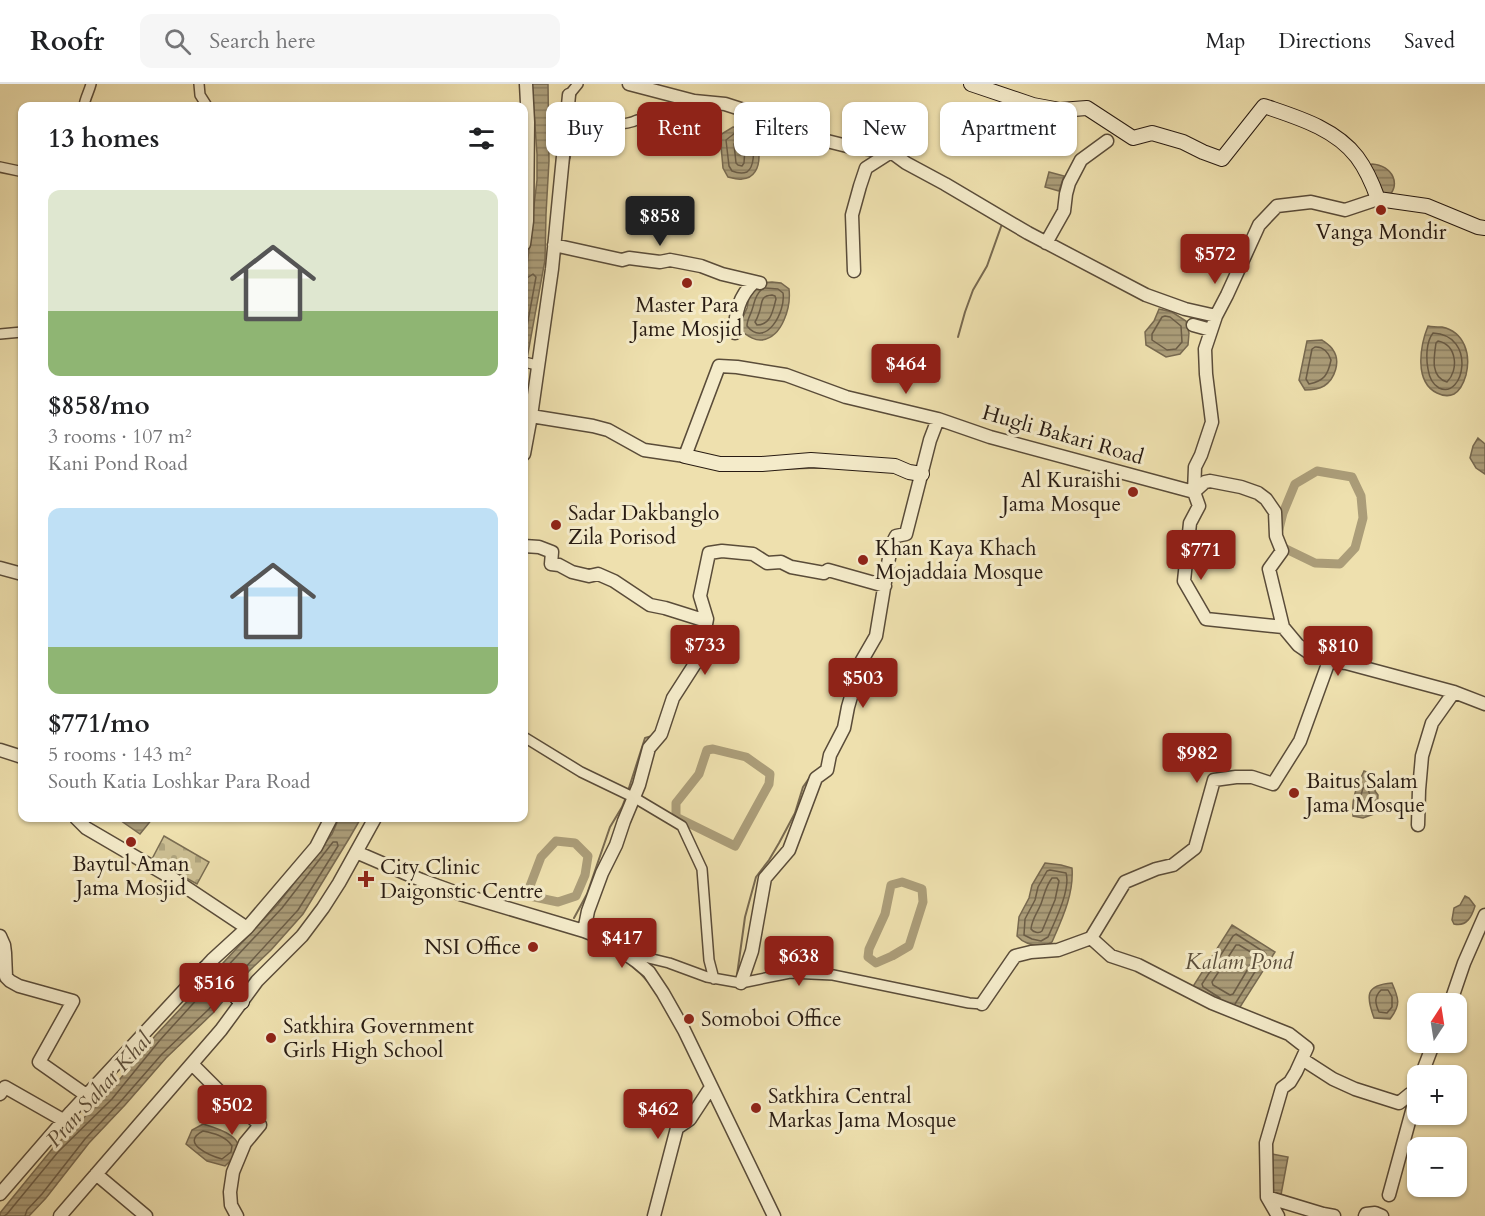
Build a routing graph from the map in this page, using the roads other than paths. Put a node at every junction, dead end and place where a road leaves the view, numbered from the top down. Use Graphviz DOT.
graph roads {
  1 [pos="92,84"];
  2 [pos="199,84"];
  3 [pos="526,84"];
  4 [pos="578,84"];
  5 [pos="629,84"];
  6 [pos="972,84"];
  7 [pos="569,90"];
  8 [pos="85,102"];
  9 [pos="204,102"];
  10 [pos="527,102"];
  11 [pos="637,120"];
  12 [pos="625,124"];
  13 [pos="1107,141"];
  14 [pos="842,145"];
  15 [pos="563,156"];
  16 [pos="885,156"];
  17 [pos="896,156"];
  18 [pos="0,167"];
  19 [pos="18,171"];
  20 [pos="1378,199"];
  21 [pos="1485,228"];
  22 [pos="1046,243"];
  23 [pos="554,245"];
  24 [pos="854,272"];
  25 [pos="1216,316"];
  26 [pos="1193,325"];
  27 [pos="1211,330"];
  28 [pos="18,332"];
  29 [pos="735,333"];
  30 [pos="0,334"];
  31 [pos="528,363"];
  32 [pos="537,365"];
  33 [pos="531,416"];
  34 [pos="938,419"];
  35 [pos="528,432"];
  36 [pos="685,456"];
  37 [pos="922,474"];
  38 [pos="1194,492"];
  39 [pos="528,546"];
  40 [pos="0,568"];
  41 [pos="18,573"];
  42 [pos="885,586"];
  43 [pos="707,619"];
  44 [pos="1283,627"];
  45 [pos="1329,661"];
  46 [pos="1454,692"];
  47 [pos="1485,704"];
  48 [pos="528,739"];
  49 [pos="0,750"];
  50 [pos="18,756"];
  51 [pos="635,798"];
  52 [pos="80,822"];
  53 [pos="329,822"];
  54 [pos="373,822"];
  55 [pos="1418,825"];
  56 [pos="356,852"];
  57 [pos="1485,915"];
  58 [pos="247,928"];
  59 [pos="584,931"];
  60 [pos="0,936"];
  61 [pos="1091,938"];
  62 [pos="623,951"];
  63 [pos="204,969"];
  64 [pos="714,978"];
  65 [pos="741,983"];
  66 [pos="1454,993"];
  67 [pos="242,1002"];
  68 [pos="982,1004"];
  69 [pos="1302,1059"];
  70 [pos="192,1064"];
  71 [pos="711,1088"];
  72 [pos="0,1094"];
  73 [pos="86,1095"];
  74 [pos="1407,1096"];
  75 [pos="63,1120"];
  76 [pos="1408,1125"];
  77 [pos="96,1174"];
  78 [pos="0,1194"];
  79 [pos="1389,1195"];
  80 [pos="1267,1197"];
  81 [pos="60,1216"];
  82 [pos="146,1216"];
  83 [pos="237,1216"];
  84 [pos="654,1216"];
  85 [pos="774,1216"];
  86 [pos="1278,1216"];
  87 [pos="1334,1216"];
  88 [pos="1365,1216"];
  89 [pos="1382,1216"];
  1 -- 8 [label="street"];
  2 -- 9 [label="street"];
  3 -- 10 [label="street"];
  4 -- 7 [label="street"];
  5 -- 14 [label="street"];
  6 -- 20 [label="main road"];
  11 -- 12 [label="street"];
  13 -- 22 [label="street"];
  15 -- 23 [label="street"];
  16 -- 24 [label="street"];
  17 -- 22 [label="street"];
  18 -- 19 [label="street"];
  20 -- 21 [label="main road"];
  20 -- 25 [label="street"];
  22 -- 25 [label="street"];
  23 -- 29 [label="street"];
  23 -- 32 [label="street"];
  25 -- 27 [label="street"];
  26 -- 27 [label="street"];
  27 -- 38 [label="street"];
  28 -- 30 [label="street"];
  31 -- 32 [label="street"];
  32 -- 33 [label="street"];
  33 -- 35 [label="street"];
  33 -- 36 [label="street"];
  34 -- 36 [label="street, Hugli Bakari Road"];
  34 -- 37 [label="street"];
  34 -- 38 [label="street, Hugli Bakari Road"];
  36 -- 37 [label="main road"];
  37 -- 42 [label="street"];
  38 -- 44 [label="street"];
  38 -- 44 [label="street"];
  39 -- 43 [label="street"];
  40 -- 41 [label="street"];
  42 -- 43 [label="street"];
  42 -- 65 [label="street"];
  43 -- 51 [label="street"];
  44 -- 45 [label="street"];
  45 -- 46 [label="street"];
  45 -- 61 [label="street"];
  46 -- 47 [label="street"];
  46 -- 55 [label="street"];
  48 -- 51 [label="street"];
  49 -- 50 [label="street"];
  51 -- 59 [label="street"];
  51 -- 64 [label="street"];
  52 -- 58 [label="street"];
  53 -- 58 [label="street"];
  54 -- 56 [label="street"];
  56 -- 59 [label="street"];
  56 -- 67 [label="street"];
  57 -- 66 [label="street"];
  58 -- 63 [label="street"];
  59 -- 62 [label="street"];
  60 -- 73 [label="street"];
  61 -- 68 [label="street"];
  61 -- 69 [label="street"];
  62 -- 64 [label="street"];
  62 -- 71 [label="street"];
  63 -- 67 [label="main road"];
  63 -- 73 [label="street"];
  64 -- 65 [label="street"];
  65 -- 68 [label="street"];
  67 -- 70 [label="street"];
  69 -- 74 [label="street"];
  69 -- 80 [label="street"];
  70 -- 77 [label="street"];
  70 -- 83 [label="street"];
  71 -- 84 [label="street"];
  71 -- 85 [label="street"];
  72 -- 75 [label="street"];
  73 -- 75 [label="street"];
  75 -- 78 [label="street"];
  76 -- 79 [label="street"];
  77 -- 81 [label="street"];
  77 -- 82 [label="street"];
  80 -- 86 [label="street"];
  80 -- 87 [label="street"];
  88 -- 89 [label="street"];
}
